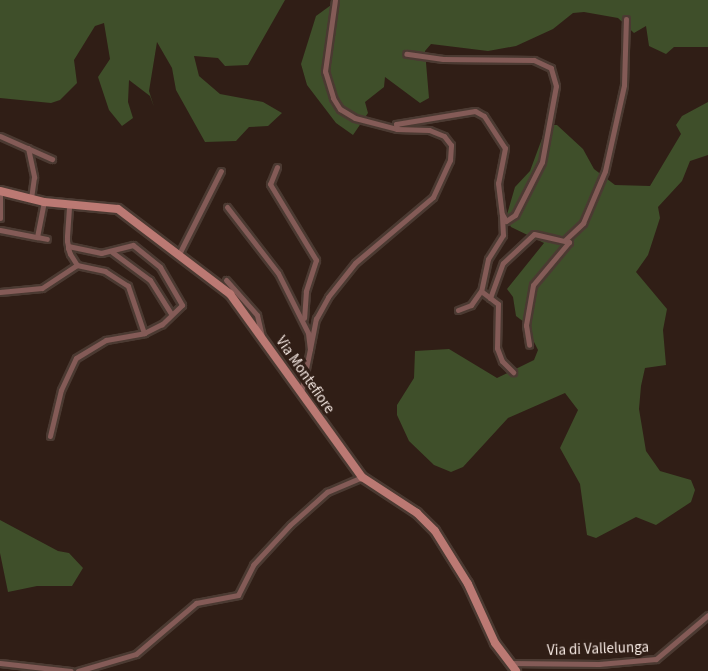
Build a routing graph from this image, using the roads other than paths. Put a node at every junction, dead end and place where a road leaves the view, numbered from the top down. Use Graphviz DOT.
graph roads {
  1 [pos="335,0"];
  2 [pos="626,19"];
  3 [pos="406,54"];
  4 [pos="397,129"];
  5 [pos="0,136"];
  6 [pos="28,148"];
  7 [pos="52,159"];
  8 [pos="277,166"];
  9 [pos="221,171"];
  10 [pos="0,191"];
  11 [pos="31,199"];
  12 [pos="44,202"];
  13 [pos="69,204"];
  14 [pos="228,207"];
  15 [pos="501,212"];
  16 [pos="0,218"];
  17 [pos="0,230"];
  18 [pos="37,237"];
  19 [pos="47,239"];
  20 [pos="565,240"];
  21 [pos="68,246"];
  22 [pos="112,252"];
  23 [pos="179,254"];
  24 [pos="77,265"];
  25 [pos="226,280"];
  26 [pos="480,290"];
  27 [pos="0,292"];
  28 [pos="490,298"];
  29 [pos="458,310"];
  30 [pos="171,315"];
  31 [pos="304,323"];
  32 [pos="144,333"];
  33 [pos="262,337"];
  34 [pos="529,345"];
  35 [pos="310,349"];
  36 [pos="513,372"];
  37 [pos="301,393"];
  38 [pos="50,436"];
  39 [pos="362,477"];
  40 [pos="708,615"];
  41 [pos="0,663"];
  42 [pos="509,663"];
  43 [pos="71,671"];
  44 [pos="78,671"];
  45 [pos="516,671"];
  1 -- 4 [label="street"];
  2 -- 20 [label="street"];
  3 -- 15 [label="street"];
  4 -- 15 [label="street"];
  4 -- 35 [label="street"];
  5 -- 6 [label="street"];
  6 -- 7 [label="street"];
  6 -- 11 [label="street"];
  8 -- 31 [label="street"];
  9 -- 23 [label="street"];
  10 -- 11 [label="main road, Via Montefiore"];
  10 -- 16 [label="street"];
  11 -- 12 [label="main road, Via Montefiore"];
  12 -- 13 [label="main road, Via Montefiore"];
  12 -- 18 [label="street"];
  13 -- 21 [label="street"];
  13 -- 23 [label="main road, Via Montefiore"];
  14 -- 31 [label="street"];
  15 -- 26 [label="street"];
  17 -- 18 [label="street"];
  18 -- 19 [label="street"];
  20 -- 28 [label="street"];
  20 -- 34 [label="street"];
  21 -- 22 [label="street"];
  21 -- 24 [label="street"];
  22 -- 30 [label="street"];
  22 -- 30 [label="street"];
  23 -- 33 [label="main road, Via Montefiore"];
  24 -- 27 [label="street"];
  24 -- 32 [label="street"];
  25 -- 33 [label="street"];
  26 -- 28 [label="street"];
  26 -- 29 [label="street"];
  28 -- 36 [label="street"];
  30 -- 32 [label="street"];
  31 -- 35 [label="street"];
  32 -- 38 [label="street"];
  33 -- 37 [label="main road, Via Montefiore"];
  35 -- 37 [label="street"];
  37 -- 39 [label="main road, Via Montefiore"];
  39 -- 42 [label="main road, Via Montefiore"];
  39 -- 44 [label="street"];
  40 -- 42 [label="street, Via di Vallelunga"];
  41 -- 43 [label="street"];
  42 -- 45 [label="main road, Via Montefiore"];
}
